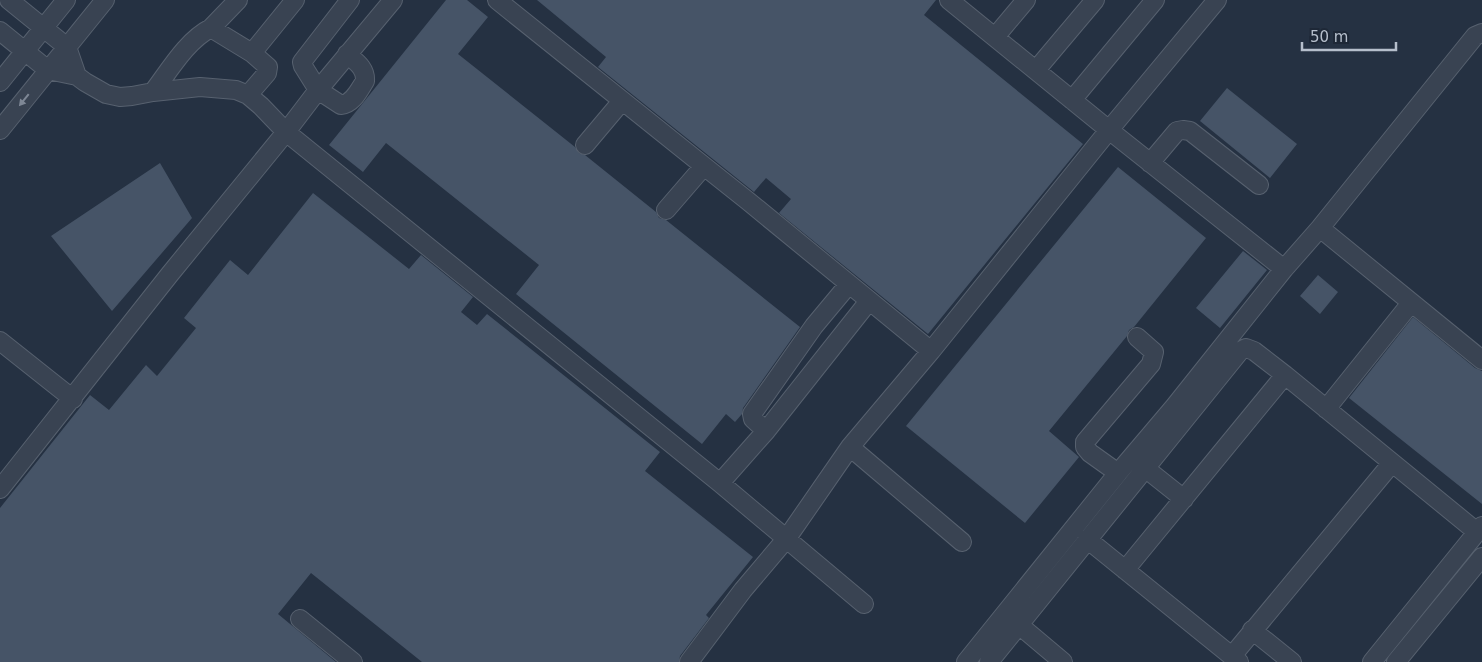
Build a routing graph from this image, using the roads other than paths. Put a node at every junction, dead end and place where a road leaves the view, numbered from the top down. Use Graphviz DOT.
graph roads {
  1 [pos="9,0"];
  2 [pos="66,0"];
  3 [pos="105,0"];
  4 [pos="238,0"];
  5 [pos="295,0"];
  6 [pos="350,0"];
  7 [pos="393,0"];
  8 [pos="497,0"];
  9 [pos="949,0"];
  10 [pos="1026,0"];
  11 [pos="1095,0"];
  12 [pos="1155,0"];
  13 [pos="1216,0"];
  14 [pos="43,28"];
  15 [pos="211,28"];
  16 [pos="0,31"];
  17 [pos="1482,33"];
  18 [pos="995,37"];
  19 [pos="67,47"];
  20 [pos="25,51"];
  21 [pos="252,53"];
  22 [pos="347,54"];
  23 [pos="48,70"];
  24 [pos="1036,70"];
  25 [pos="77,76"];
  26 [pos="0,82"];
  27 [pos="318,90"];
  28 [pos="153,92"];
  29 [pos="248,95"];
  30 [pos="1072,100"];
  31 [pos="622,101"];
  32 [pos="0,130"];
  33 [pos="1108,130"];
  34 [pos="286,132"];
  35 [pos="585,145"];
  36 [pos="1150,163"];
  37 [pos="704,166"];
  38 [pos="1259,185"];
  39 [pos="666,210"];
  40 [pos="1320,228"];
  41 [pos="1284,269"];
  42 [pos="849,284"];
  43 [pos="869,301"];
  44 [pos="1411,303"];
  45 [pos="1137,337"];
  46 [pos="0,340"];
  47 [pos="931,351"];
  48 [pos="1482,360"];
  49 [pos="1285,375"];
  50 [pos="73,399"];
  51 [pos="1326,409"];
  52 [pos="766,431"];
  53 [pos="850,447"];
  54 [pos="1392,462"];
  55 [pos="1145,468"];
  56 [pos="1118,473"];
  57 [pos="720,483"];
  58 [pos="0,489"];
  59 [pos="1184,499"];
  60 [pos="1480,529"];
  61 [pos="787,538"];
  62 [pos="1087,540"];
  63 [pos="962,542"];
  64 [pos="1482,557"];
  65 [pos="1125,570"];
  66 [pos="864,604"];
  67 [pos="300,619"];
  68 [pos="1018,626"];
  69 [pos="1252,630"];
  70 [pos="1235,659"];
  71 [pos="353,662"];
  72 [pos="689,662"];
  73 [pos="966,662"];
  74 [pos="989,662"];
  75 [pos="1062,662"];
  76 [pos="1292,662"];
  77 [pos="1372,662"];
  78 [pos="1396,662"];
  1 -- 14 [label="street"];
  2 -- 14 [label="street"];
  3 -- 19 [label="street"];
  4 -- 15 [label="street"];
  5 -- 21 [label="street"];
  6 -- 27 [label="street"];
  7 -- 22 [label="street"];
  8 -- 31 [label="street"];
  9 -- 18 [label="street"];
  10 -- 18 [label="street"];
  11 -- 24 [label="street"];
  12 -- 30 [label="street"];
  13 -- 33 [label="street"];
  14 -- 19 [label="street"];
  14 -- 20 [label="street"];
  15 -- 21 [label="street"];
  15 -- 28 [label="street"];
  16 -- 20 [label="street"];
  17 -- 40 [label="street"];
  18 -- 24 [label="street"];
  19 -- 23 [label="street"];
  19 -- 25 [label="street"];
  20 -- 23 [label="street"];
  20 -- 26 [label="street"];
  21 -- 29 [label="street"];
  22 -- 27 [label="street"];
  22 -- 27 [label="street"];
  23 -- 25 [label="street"];
  23 -- 32 [label="street, one-way"];
  24 -- 30 [label="street"];
  25 -- 28 [label="street"];
  27 -- 34 [label="street"];
  28 -- 29 [label="street"];
  29 -- 34 [label="street"];
  30 -- 33 [label="street"];
  31 -- 35 [label="street"];
  31 -- 37 [label="street"];
  33 -- 36 [label="street"];
  33 -- 47 [label="street"];
  34 -- 50 [label="street"];
  34 -- 57 [label="street"];
  36 -- 38 [label="street"];
  36 -- 41 [label="street"];
  37 -- 39 [label="street"];
  37 -- 42 [label="street"];
  40 -- 41 [label="street"];
  40 -- 44 [label="street"];
  41 -- 56 [label="street"];
  42 -- 43 [label="street"];
  42 -- 52 [label="street"];
  43 -- 47 [label="street"];
  43 -- 52 [label="street"];
  44 -- 48 [label="street"];
  44 -- 51 [label="street"];
  45 -- 56 [label="street"];
  46 -- 50 [label="street"];
  47 -- 53 [label="street"];
  49 -- 51 [label="street"];
  49 -- 55 [label="street"];
  49 -- 59 [label="street"];
  50 -- 58 [label="street"];
  51 -- 54 [label="street"];
  52 -- 57 [label="street"];
  53 -- 61 [label="street"];
  53 -- 63 [label="street"];
  54 -- 60 [label="street"];
  54 -- 69 [label="street"];
  55 -- 59 [label="street"];
  55 -- 62 [label="street"];
  56 -- 73 [label="street"];
  57 -- 61 [label="street"];
  59 -- 65 [label="street"];
  60 -- 77 [label="street"];
  61 -- 66 [label="street"];
  61 -- 72 [label="street"];
  62 -- 65 [label="street"];
  62 -- 68 [label="street"];
  64 -- 78 [label="street"];
  65 -- 70 [label="street"];
  67 -- 71 [label="street"];
  68 -- 74 [label="street"];
  68 -- 75 [label="street"];
  69 -- 70 [label="street"];
  69 -- 76 [label="street"];
}
